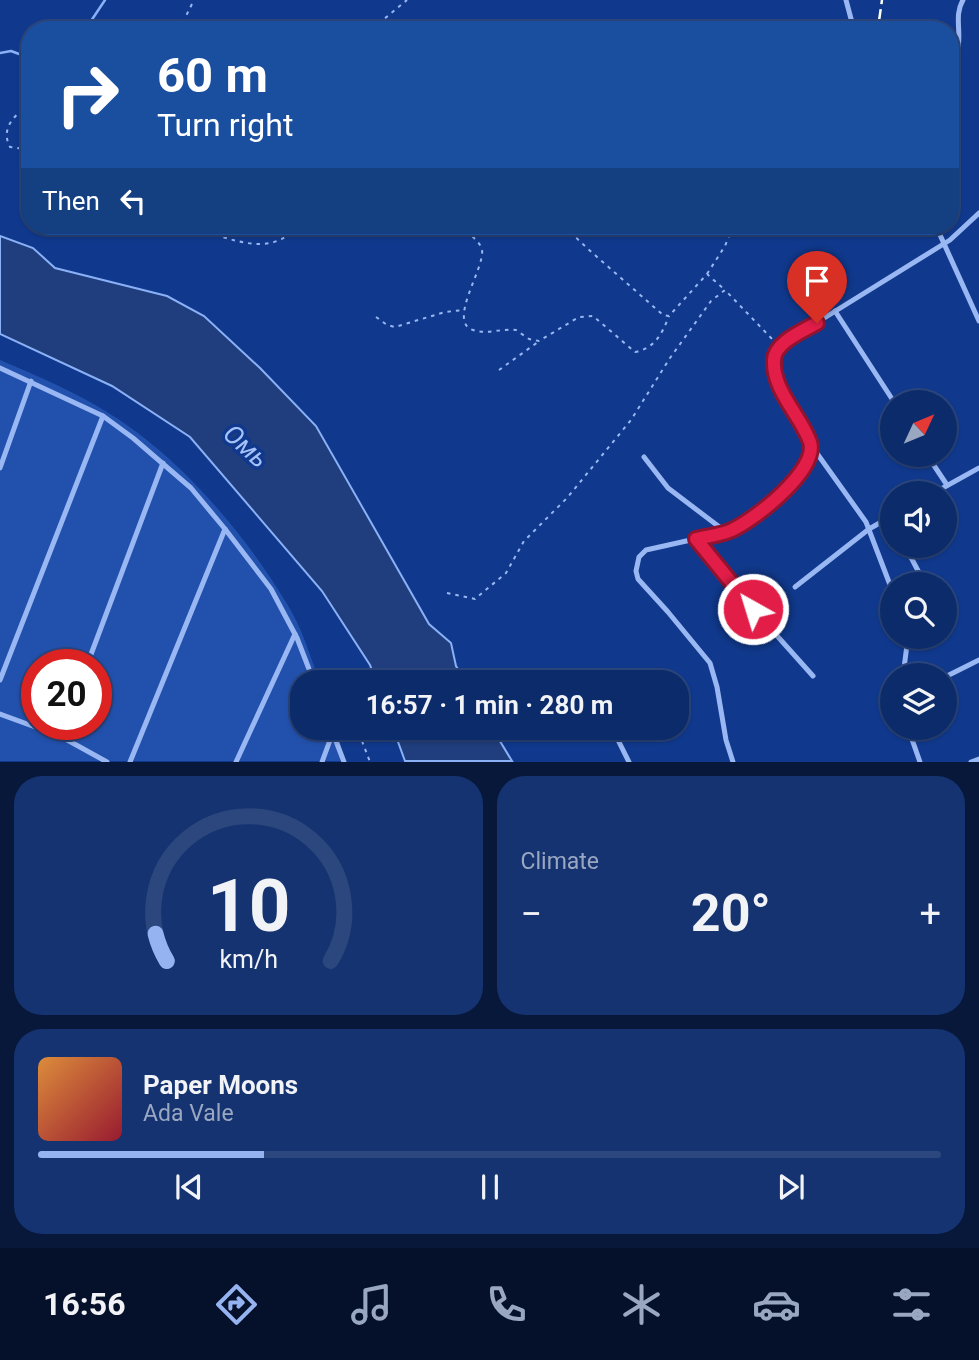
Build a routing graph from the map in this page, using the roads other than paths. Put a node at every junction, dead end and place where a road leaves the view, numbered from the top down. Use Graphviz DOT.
graph roads {
  1 [pos="846,0"];
  2 [pos="954,0"];
  3 [pos="963,0"];
  4 [pos="958,9"];
  5 [pos="852,21"];
  6 [pos="959,46"];
  7 [pos="979,213"];
  8 [pos="959,231"];
  9 [pos="941,235"];
  10 [pos="954,235"];
  11 [pos="945,243"];
  12 [pos="835,311"];
  13 [pos="979,321"];
  14 [pos="0,368"];
  15 [pos="31,381"];
  16 [pos="886,390"];
  17 [pos="103,416"];
  18 [pos="811,444"];
  19 [pos="644,457"];
  20 [pos="163,463"];
  21 [pos="0,468"];
  22 [pos="979,468"];
  23 [pos="955,481"];
  24 [pos="880,524"];
  25 [pos="225,529"];
  26 [pos="869,529"];
  27 [pos="726,532"];
  28 [pos="696,539"];
  29 [pos="885,572"];
  30 [pos="795,587"];
  31 [pos="295,634"];
  32 [pos="93,649"];
  33 [pos="979,660"];
  34 [pos="309,670"];
  35 [pos="957,671"];
  36 [pos="813,676"];
  37 [pos="0,680"];
  38 [pos="0,714"];
  39 [pos="21,722"];
  40 [pos="68,740"];
  41 [pos="329,740"];
  42 [pos="336,740"];
  43 [pos="618,740"];
  44 [pos="912,740"];
  45 [pos="979,759"];
  46 [pos="107,761"];
  47 [pos="130,761"];
  48 [pos="236,761"];
  49 [pos="322,761"];
  50 [pos="344,761"];
  51 [pos="629,761"];
  52 [pos="733,761"];
  53 [pos="920,761"];
  54 [pos="971,761"];
  1 -- 5 [label="lane"];
  2 -- 4 [label="lane"];
  3 -- 4 [label="lane"];
  4 -- 6 [label="lane"];
  7 -- 8 [label="lane"];
  9 -- 11 [label="lane"];
  10 -- 11 [label="lane"];
  11 -- 12 [label="lane"];
  11 -- 13 [label="lane"];
  12 -- 16 [label="lane"];
  12 -- 18 [label="lane"];
  14 -- 15 [label="lane"];
  15 -- 17 [label="lane"];
  15 -- 21 [label="lane"];
  17 -- 20 [label="lane"];
  17 -- 37 [label="lane"];
  18 -- 26 [label="lane"];
  18 -- 27 [label="lane"];
  19 -- 27 [label="lane"];
  20 -- 25 [label="lane"];
  20 -- 32 [label="lane"];
  22 -- 23 [label="lane"];
  24 -- 26 [label="lane"];
  25 -- 31 [label="lane"];
  25 -- 47 [label="lane"];
  26 -- 29 [label="lane"];
  26 -- 30 [label="lane"];
  27 -- 28 [label="lane"];
  28 -- 36 [label="lane"];
  28 -- 52 [label="lane"];
  31 -- 34 [label="lane"];
  31 -- 48 [label="lane"];
  33 -- 35 [label="lane"];
  38 -- 39 [label="lane"];
  40 -- 46 [label="lane"];
  41 -- 49 [label="lane"];
  42 -- 50 [label="lane"];
  43 -- 51 [label="lane"];
  44 -- 53 [label="lane"];
  45 -- 54 [label="lane"];
}
